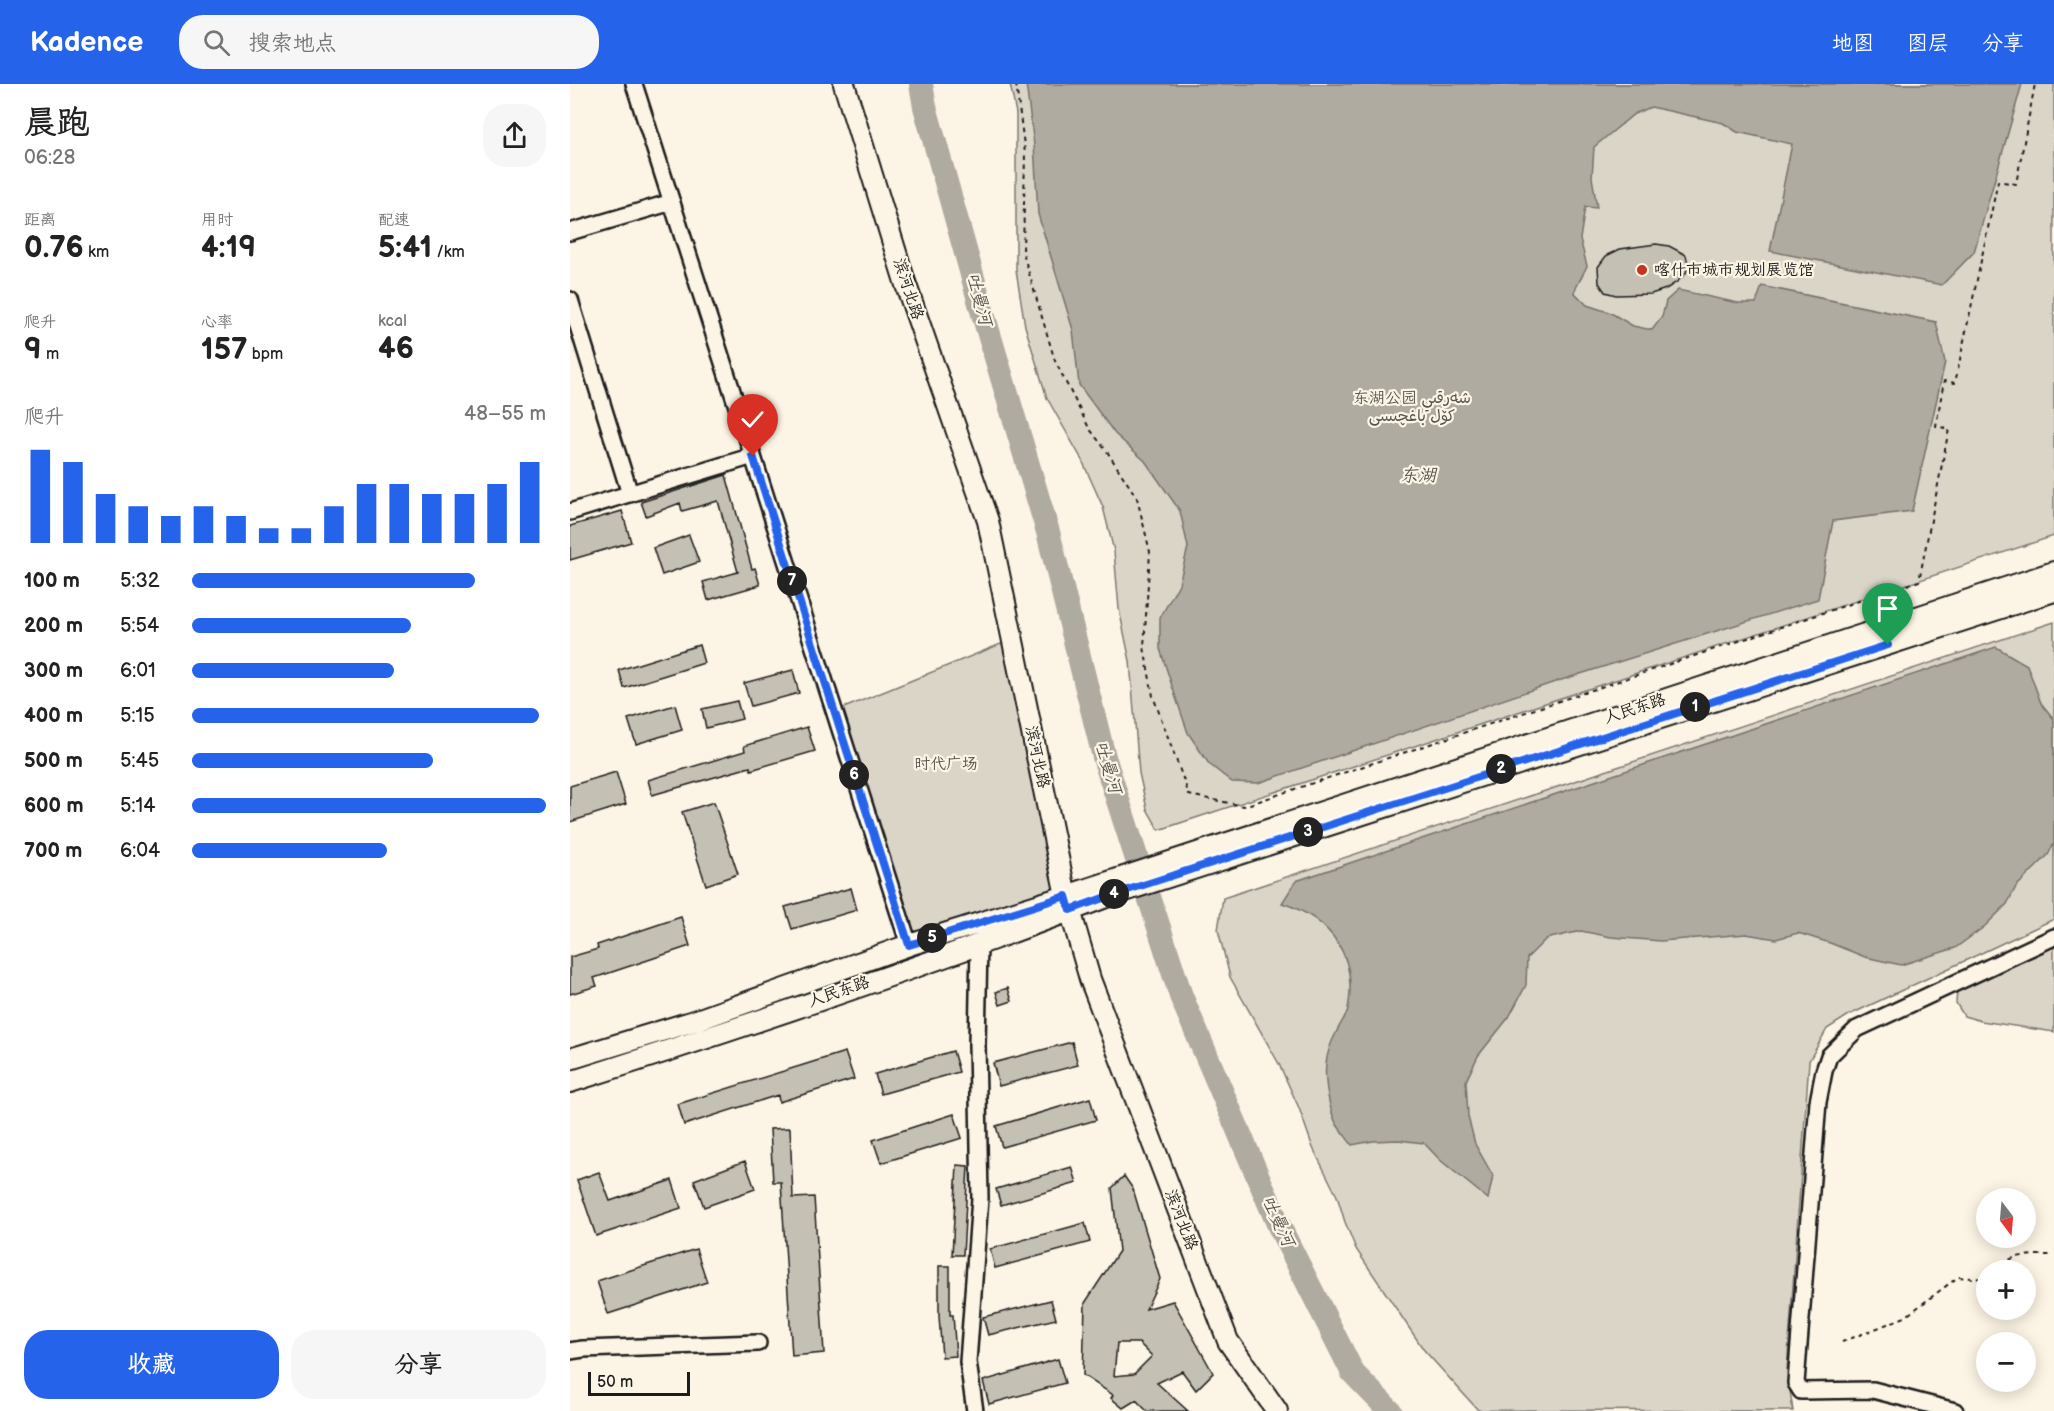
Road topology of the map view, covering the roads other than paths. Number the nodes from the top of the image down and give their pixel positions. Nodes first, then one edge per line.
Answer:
1 (634, 84) edge
2 (844, 84) edge
3 (672, 202) junction
4 (570, 232) edge
5 (570, 300) edge
6 (753, 456) junction
7 (630, 494) junction
8 (570, 512) edge
9 (2054, 572) edge
10 (2054, 591) edge
11 (1220, 852) junction
12 (1068, 903) junction
13 (2054, 937) edge
14 (979, 944) junction
15 (909, 945) junction
16 (570, 1059) edge
17 (570, 1082) edge
18 (758, 1343) dead end
19 (570, 1352) edge
20 (975, 1411) edge
21 (1277, 1411) edge
22 (1955, 1411) edge

1 - 3 street
2 - 12 main road, 滨河北路
3 - 4 street
3 - 6 street
5 - 7 street
6 - 7 street
6 - 15 street
7 - 8 street
9 - 11 main road, 人民东路
10 - 11 main road, 人民东路
11 - 12 main road, 人民东路
12 - 14 main road, 人民东路
12 - 15 main road, 人民东路
12 - 21 main road, 滨河北路
13 - 22 street
14 - 17 main road, 人民东路
14 - 20 street
15 - 16 main road, 人民东路
18 - 19 street

